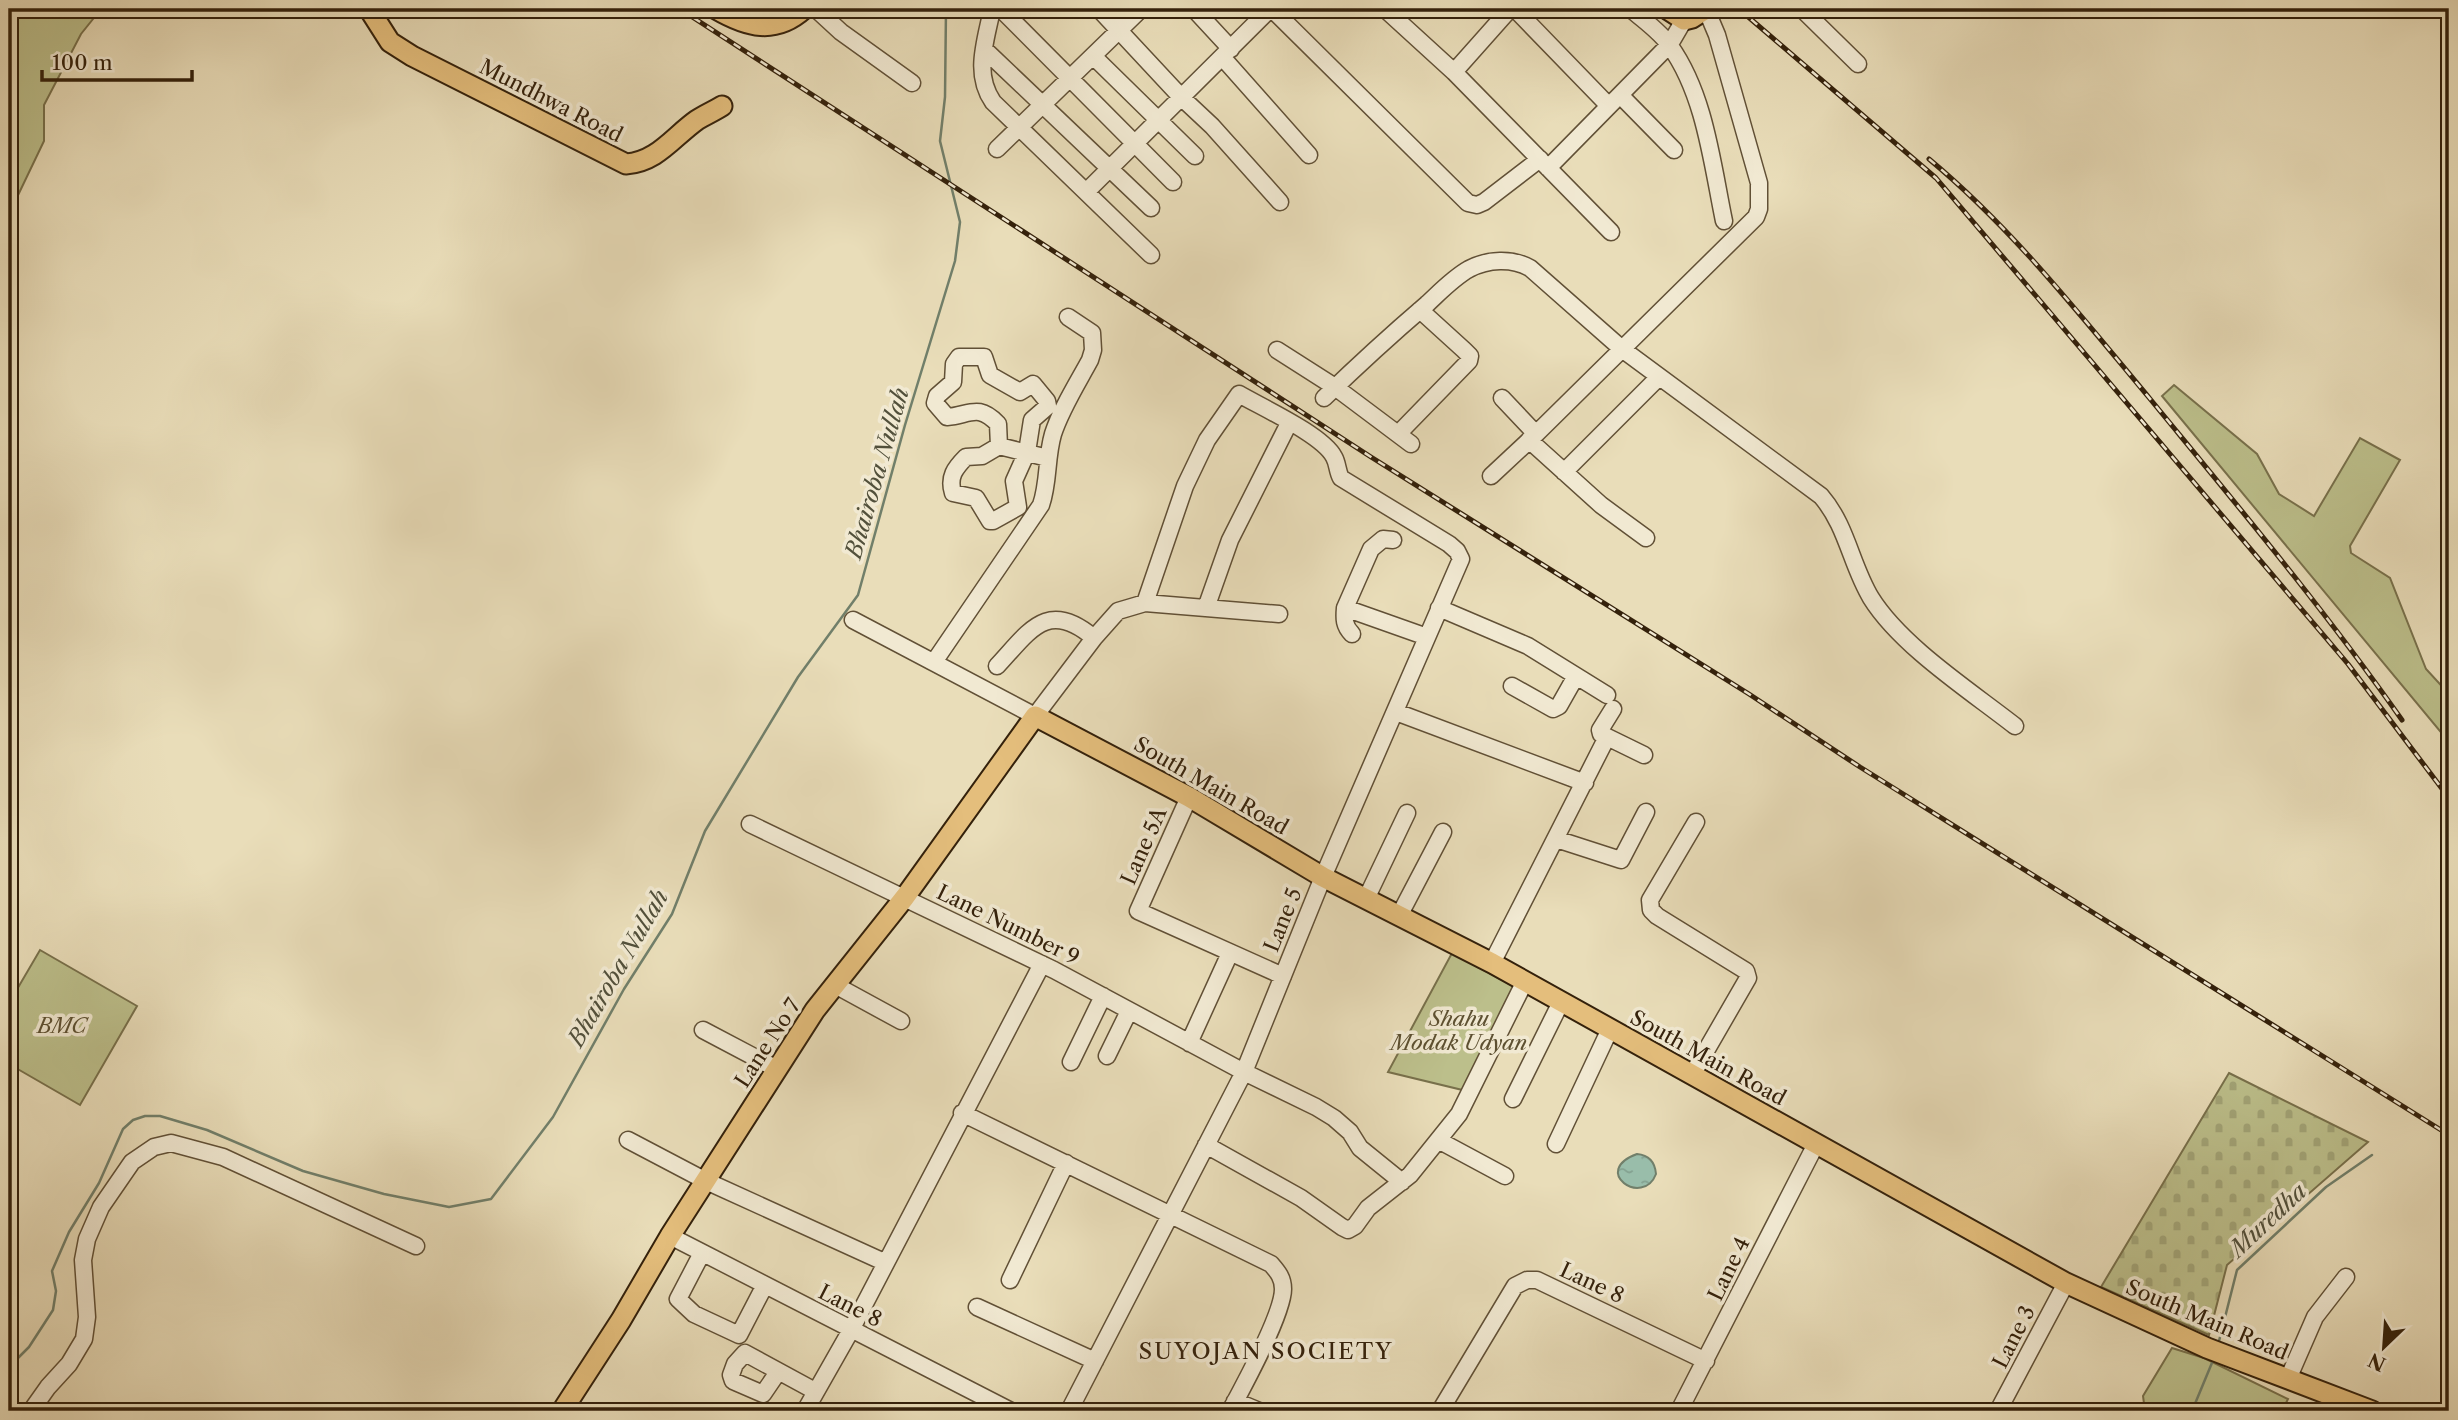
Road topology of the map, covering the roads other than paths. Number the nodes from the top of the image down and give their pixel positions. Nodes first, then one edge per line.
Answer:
1 (369, 9) edge
2 (716, 9) edge
3 (746, 9) edge
4 (804, 9) edge
5 (816, 9) edge
6 (992, 9) edge
7 (1001, 9) edge
8 (1099, 9) edge
9 (1141, 9) edge
10 (1194, 9) edge
11 (1271, 9) edge
12 (1385, 9) edge
13 (1631, 9) edge
14 (1667, 9) edge
15 (1706, 9) edge
16 (1802, 9) edge
17 (1522, 12) edge
18 (772, 16) edge
19 (1684, 20) junction
20 (1120, 29) junction
21 (1670, 44) junction
22 (985, 49) junction
23 (1227, 54) junction
24 (1093, 55) junction
25 (1858, 64) dead end
26 (1454, 72) junction
27 (1070, 78) junction
28 (912, 83) dead end
29 (1181, 97) junction
30 (1614, 100) junction
31 (1042, 105) junction
32 (722, 106) dead end
33 (1158, 120) junction
34 (1019, 127) junction
35 (1135, 144) junction
36 (997, 149) dead end
37 (1674, 149) dead end
38 (1309, 155) dead end
39 (1195, 156) dead end
40 (1544, 163) junction
41 (1110, 169) junction
42 (1173, 182) dead end
43 (1086, 192) junction
44 (1280, 202) dead end
45 (1151, 208) dead end
46 (1724, 221) dead end
47 (1611, 232) dead end
48 (1151, 255) dead end
49 (1420, 310) junction
50 (1068, 317) dead end
51 (1622, 349) junction
52 (1278, 350) dead end
53 (1659, 377) junction
54 (1329, 393) junction
55 (1502, 398) dead end
56 (1289, 423) junction
57 (1533, 437) junction
58 (999, 446) junction
59 (1027, 452) junction
60 (1048, 458) junction
61 (1564, 472) junction
62 (1490, 475) dead end
63 (1646, 538) dead end
64 (1393, 540) dead end
65 (1145, 603) junction
66 (1206, 608) junction
67 (1345, 608) junction
68 (1440, 608) junction
69 (1279, 614) dead end
70 (853, 620) dead end
71 (1352, 634) dead end
72 (1427, 637) junction
73 (1094, 638) junction
74 (934, 662) junction
75 (997, 666) dead end
76 (1576, 676) junction
77 (1512, 686) dead end
78 (1396, 712) junction
79 (1035, 716) junction
80 (2015, 726) dead end
81 (1607, 737) junction
82 (1644, 755) dead end
83 (1585, 783) junction
84 (1188, 797) junction
85 (1646, 812) dead end
86 (1407, 813) dead end
87 (1696, 822) dead end
88 (750, 824) dead end
89 (1443, 832) dead end
90 (1556, 839) junction
91 (1323, 877) junction
92 (905, 897) junction
93 (1366, 899) junction
94 (1399, 916) junction
95 (1230, 953) junction
96 (1492, 963) junction
97 (1042, 964) junction
98 (1283, 976) junction
99 (1525, 981) junction
100 (835, 985) junction
101 (1102, 996) junction
102 (1561, 1002) junction
103 (1129, 1010) junction
104 (901, 1021) dead end
105 (1610, 1029) junction
106 (703, 1030) dead end
107 (1189, 1043) junction
108 (1107, 1056) dead end
109 (1071, 1062) dead end
110 (777, 1069) junction
111 (1244, 1072) junction
112 (1692, 1075) junction
113 (1513, 1098) dead end
114 (962, 1113) junction
115 (628, 1140) dead end
116 (1438, 1140) junction
117 (1556, 1144) dead end
118 (1816, 1144) junction
119 (1206, 1145) junction
120 (1066, 1163) junction
121 (1505, 1176) dead end
122 (706, 1181) junction
123 (1402, 1182) junction
124 (1170, 1213) junction
125 (670, 1236) junction
126 (416, 1245) dead end
127 (702, 1253) junction
128 (884, 1262) junction
129 (2346, 1278) dead end
130 (1010, 1280) dead end
131 (2066, 1283) junction
132 (765, 1285) junction
133 (977, 1307) dead end
134 (850, 1330) junction
135 (1706, 1360) junction
136 (1095, 1361) junction
137 (778, 1372) dead end
138 (2288, 1380) junction
139 (815, 1391) junction
140 (1232, 1406) edge
141 (32, 1411) edge
142 (562, 1411) edge
143 (805, 1411) edge
144 (1011, 1411) edge
145 (1069, 1411) edge
146 (1259, 1411) edge
147 (1440, 1411) edge
148 (1679, 1411) edge
149 (1998, 1411) edge
150 (2372, 1411) edge

1 - 32 main road, Mundhwa Road
2 - 18 main road
3 - 18 main road
4 - 18 main road
5 - 28 street
6 - 22 street
7 - 27 street
8 - 20 street
9 - 20 street
10 - 23 street
11 - 23 street
11 - 40 street
12 - 26 street
13 - 21 street
14 - 19 main road
15 - 19 main road
15 - 51 street
16 - 25 street
17 - 26 street
17 - 30 street
19 - 21 street
20 - 24 street
20 - 29 street
21 - 30 street
21 - 46 street
22 - 31 street
22 - 34 street
23 - 29 street
23 - 38 street
24 - 27 street
24 - 33 street
26 - 40 street
27 - 31 street
27 - 35 street
29 - 33 street
29 - 44 street
30 - 37 street
30 - 40 street
31 - 34 street
31 - 41 street
33 - 35 street
33 - 39 street
34 - 36 street
34 - 43 street
35 - 41 street
35 - 42 street
40 - 47 street
41 - 43 street
41 - 45 street
43 - 48 street
49 - 51 street
49 - 54 street
49 - 54 street
50 - 60 street
51 - 53 street
51 - 57 street
52 - 54 street
53 - 61 street
53 - 80 street
55 - 57 street
56 - 65 street
56 - 66 street
56 - 68 street, Lane 5
57 - 61 street
57 - 62 street
58 - 59 street
58 - 59 street
58 - 59 street
59 - 60 street
60 - 74 street
61 - 63 street
64 - 67 street
65 - 66 street
65 - 73 street
66 - 69 street
67 - 71 street
67 - 72 street
68 - 72 street, Lane 5
68 - 76 street
70 - 74 street
72 - 78 street, Lane 5
73 - 75 street
73 - 79 street
74 - 79 street
76 - 77 street
76 - 81 street
78 - 83 street
78 - 91 street, Lane 5
79 - 84 main road, South Main Road
79 - 92 main road, Lane No 7
81 - 82 street
81 - 83 street
83 - 90 street
84 - 91 main road, South Main Road
84 - 95 street, Lane 5A
85 - 90 street
86 - 93 street
87 - 112 street
88 - 92 street, Lane Number 9
89 - 94 street
90 - 96 street
91 - 93 main road, South Main Road
91 - 98 street, Lane 5
92 - 97 street, Lane Number 9
92 - 100 main road, Lane No 7
93 - 94 main road, South Main Road
94 - 96 main road, South Main Road
95 - 98 street
95 - 107 street
96 - 99 main road, South Main Road
97 - 101 street, Lane Number 9
97 - 114 street
98 - 111 street, Lane 5
99 - 102 main road, South Main Road
99 - 116 street
100 - 104 street
100 - 110 main road, Lane No 7
101 - 103 street, Lane Number 9
101 - 109 street
102 - 105 main road, South Main Road
102 - 113 street
103 - 107 street, Lane Number 9
103 - 108 street
105 - 112 main road, South Main Road
105 - 117 street
106 - 110 street
107 - 111 street, Lane Number 9
110 - 122 main road, Lane No 7
111 - 119 street, Lane 5
111 - 123 street, Lane Number 9
112 - 118 main road, South Main Road
114 - 120 street
114 - 128 street
115 - 122 street
116 - 121 street
116 - 123 street
118 - 131 main road, South Main Road
118 - 135 street, Lane 4
119 - 123 street
119 - 124 street, Lane 5
120 - 124 street
120 - 130 street
122 - 125 main road, Lane No 7
122 - 128 street
124 - 136 street, Lane 5
124 - 140 street
125 - 127 street, Lane 8
125 - 142 main road, Lane No 7
126 - 141 street
127 - 132 street, Lane 8
127 - 132 street
128 - 134 street
129 - 138 street
131 - 138 main road, South Main Road
131 - 149 street, Lane 3
132 - 134 street, Lane 8
133 - 136 street
134 - 139 street
134 - 144 street, Lane 8
135 - 147 street, Lane 8
135 - 148 street, Lane 4
136 - 145 street, Lane 5
137 - 139 street
138 - 150 main road, South Main Road
139 - 143 street
140 - 146 street

